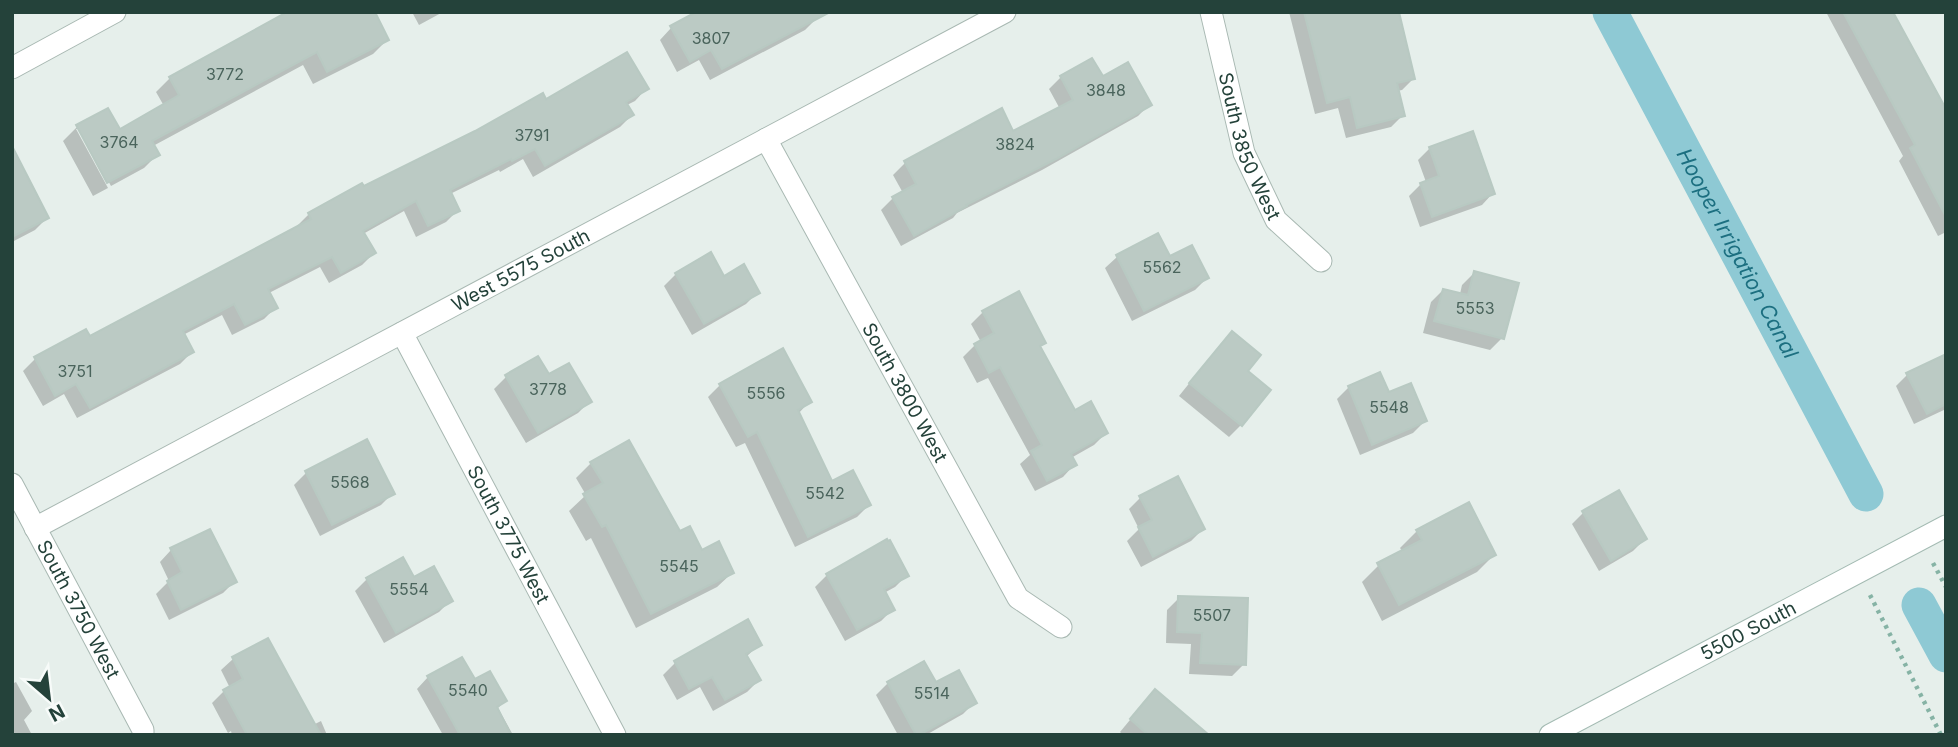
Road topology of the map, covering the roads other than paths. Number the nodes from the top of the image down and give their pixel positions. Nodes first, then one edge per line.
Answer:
1 (115, 12) edge
2 (1005, 12) edge
3 (1212, 12) edge
4 (12, 68) edge
5 (766, 139) junction
6 (1321, 261) dead end
7 (402, 332) junction
8 (12, 484) edge
9 (1946, 526) edge
10 (35, 528) junction
11 (1061, 627) dead end
12 (143, 735) edge
13 (615, 735) edge
14 (1550, 735) edge

1 - 4 street
2 - 5 street, West 5575 South
3 - 6 street, South 3850 West
5 - 7 street, West 5575 South
5 - 11 street, South 3800 West
7 - 10 street, West 5575 South
7 - 13 street, South 3775 West
8 - 10 street, South 3750 West
9 - 14 street, 5500 South
10 - 12 street, South 3750 West

